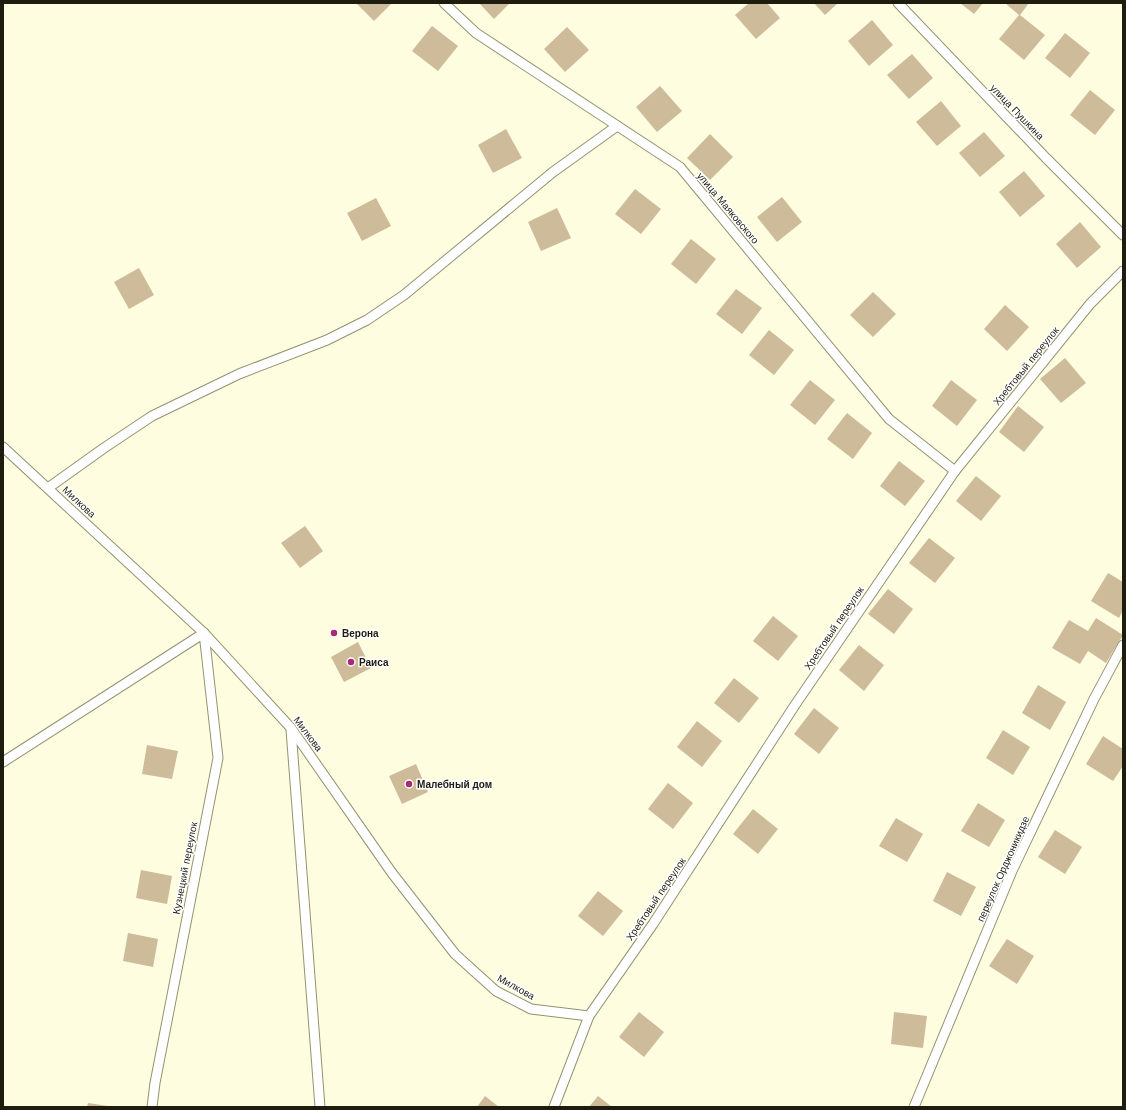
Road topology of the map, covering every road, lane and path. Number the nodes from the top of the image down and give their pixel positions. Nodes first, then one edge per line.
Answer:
1 (444, 3) edge
2 (898, 3) edge
3 (617, 126) junction
4 (1123, 235) edge
5 (1123, 271) edge
6 (3, 447) edge
7 (955, 471) junction
8 (48, 488) junction
9 (204, 633) junction
10 (1123, 645) edge
11 (291, 728) junction
12 (3, 762) edge
13 (588, 1016) junction
14 (152, 1107) edge
15 (320, 1107) edge
16 (554, 1107) edge
17 (914, 1107) edge

1 - 3 lane, улица Маяковского
2 - 4 lane, улица Пушкина
3 - 7 lane, улица Маяковского
3 - 8 lane
5 - 7 lane, Хребтовый переулок
6 - 8 lane, Милкова
7 - 13 lane, Хребтовый переулок
8 - 9 lane, Милкова
9 - 11 lane, Милкова
9 - 12 lane
9 - 14 lane, Кузнецкий переулок
10 - 17 lane, переулок Орджоникидзе
11 - 13 lane, Милкова
11 - 15 lane
13 - 16 lane, Хребтовый переулок

